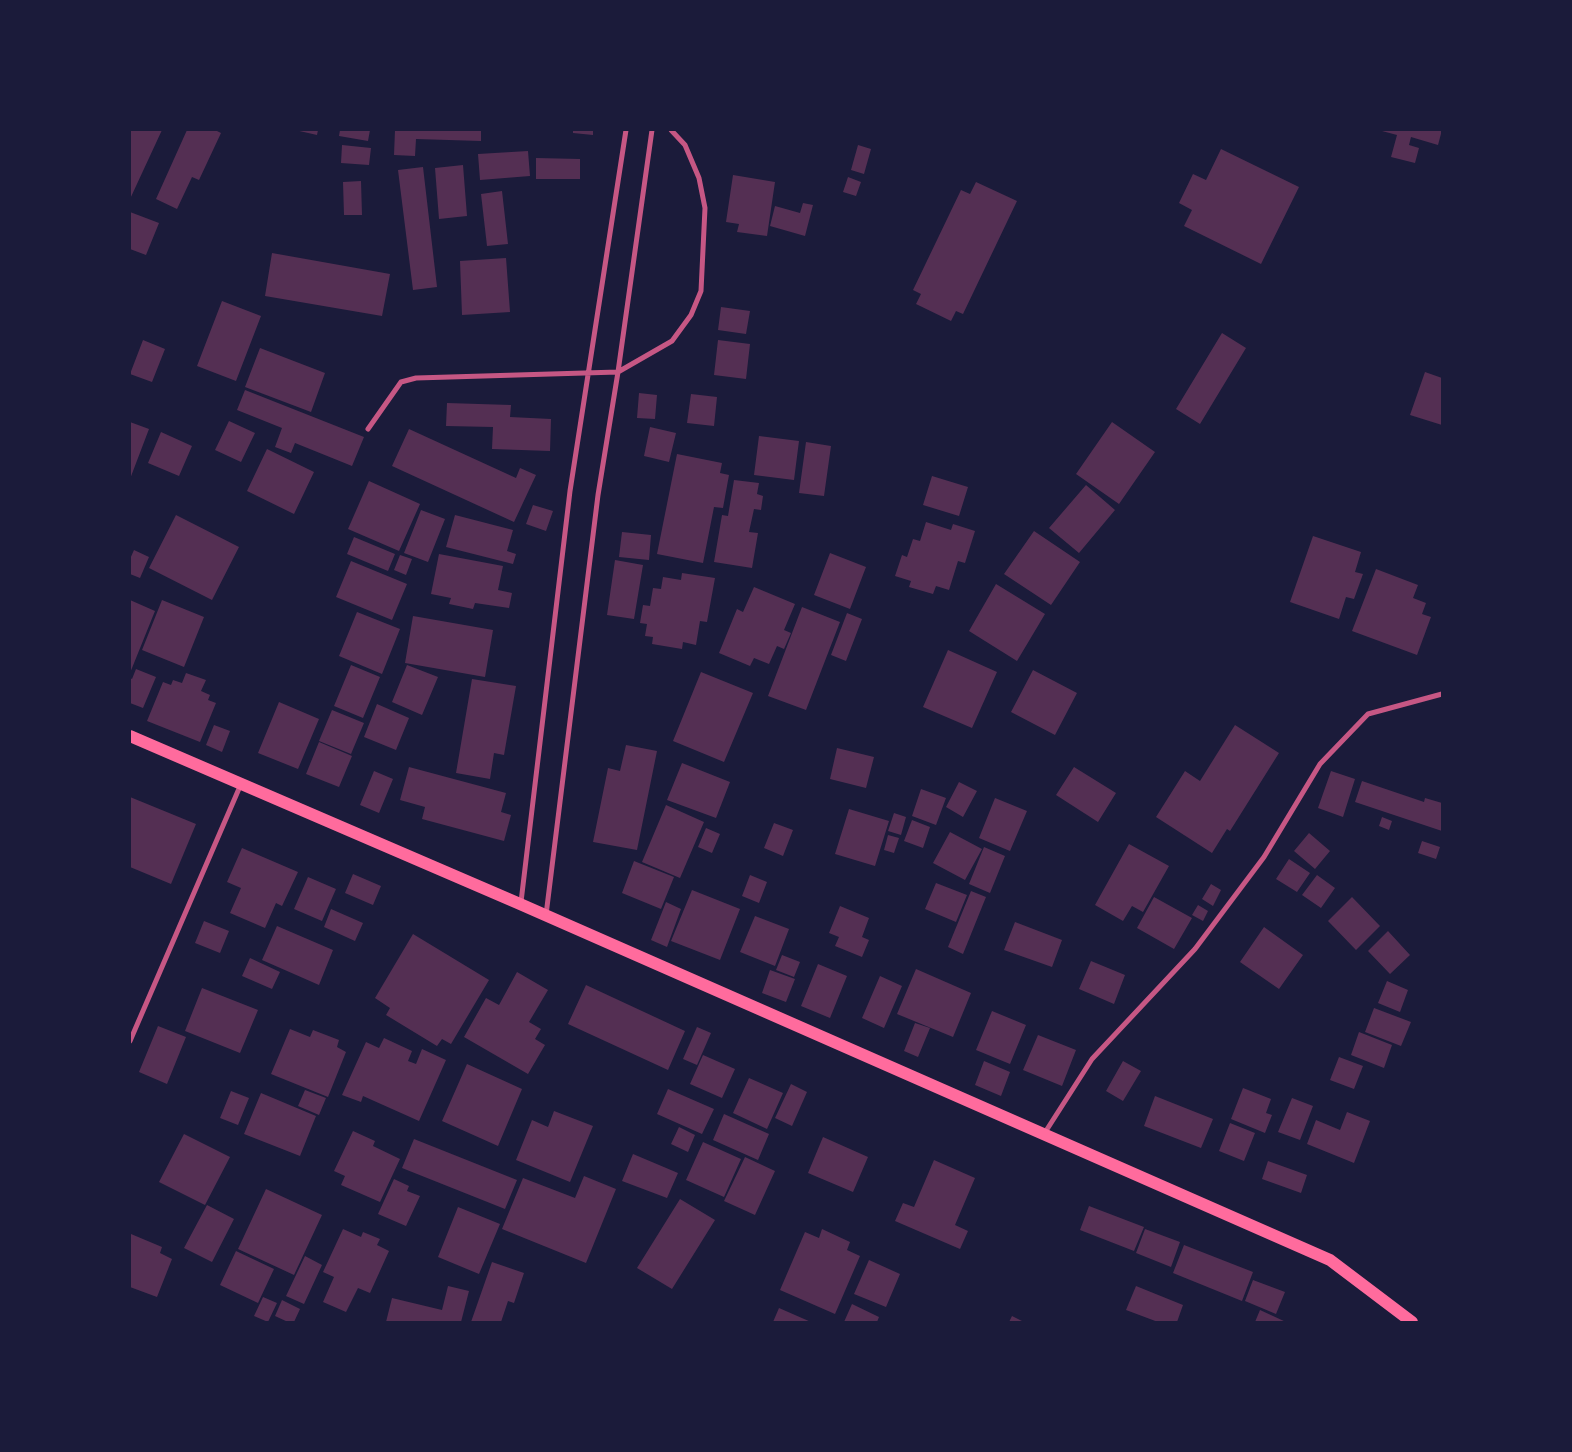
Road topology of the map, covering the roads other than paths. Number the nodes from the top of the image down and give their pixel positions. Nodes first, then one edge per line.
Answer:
1 (626, 130) edge
2 (652, 130) edge
3 (671, 130) edge
4 (618, 372) junction
5 (589, 374) junction
6 (368, 429) dead end
7 (1442, 694) edge
8 (130, 736) edge
9 (241, 784) junction
10 (520, 904) junction
11 (546, 915) junction
12 (130, 1041) edge
13 (1044, 1134) junction
14 (1412, 1322) edge

1 - 5 street
2 - 4 street
3 - 4 street
4 - 5 street
4 - 11 street
5 - 6 street
5 - 10 street
7 - 13 street
8 - 9 main road
9 - 10 main road
9 - 12 street
10 - 11 main road
11 - 13 main road
13 - 14 main road

